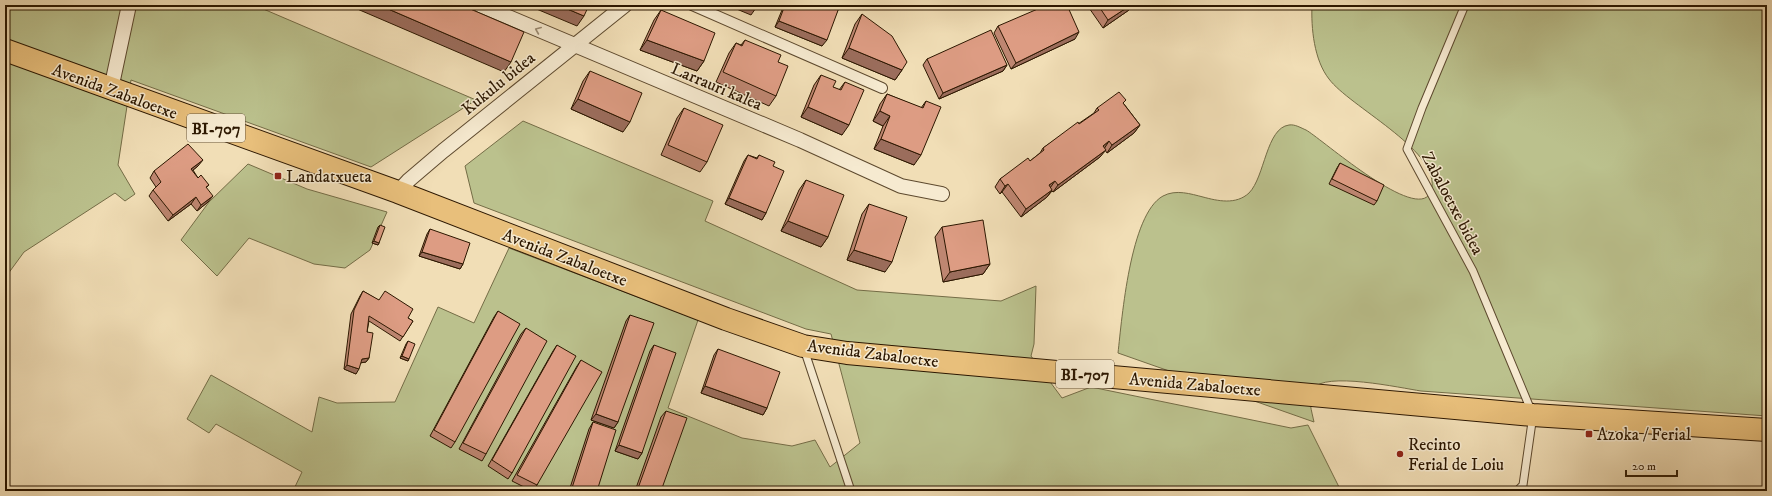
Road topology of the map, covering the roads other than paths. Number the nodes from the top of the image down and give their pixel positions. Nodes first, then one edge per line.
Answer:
1 (129, 5) edge
2 (480, 5) edge
3 (625, 5) edge
4 (692, 5) edge
5 (1465, 5) edge
6 (574, 45) junction
7 (5, 50) edge
8 (882, 88) dead end
9 (111, 90) junction
10 (398, 192) junction
11 (942, 194) dead end
12 (803, 346) junction
13 (1533, 415) junction
14 (1767, 430) edge
15 (851, 491) edge
16 (1517, 491) edge

1 - 9 street
6 -> 2 street, Larrauri kalea
3 - 6 street, Kukulu bidea
4 - 8 street
5 - 13 lane, Zabaloetxe bidea
6 - 10 street, Kukulu bidea
6 - 11 street, Larrauri kalea
7 - 9 main road, Avenida Zabaloetxe / BI-707
9 - 10 main road, Avenida Zabaloetxe / BI-707
10 - 12 main road, Avenida Zabaloetxe / BI-707
12 - 13 main road, Avenida Zabaloetxe / BI-707
12 - 15 lane
13 - 14 main road, Avenida Zabaloetxe / BI-707
13 - 16 lane

